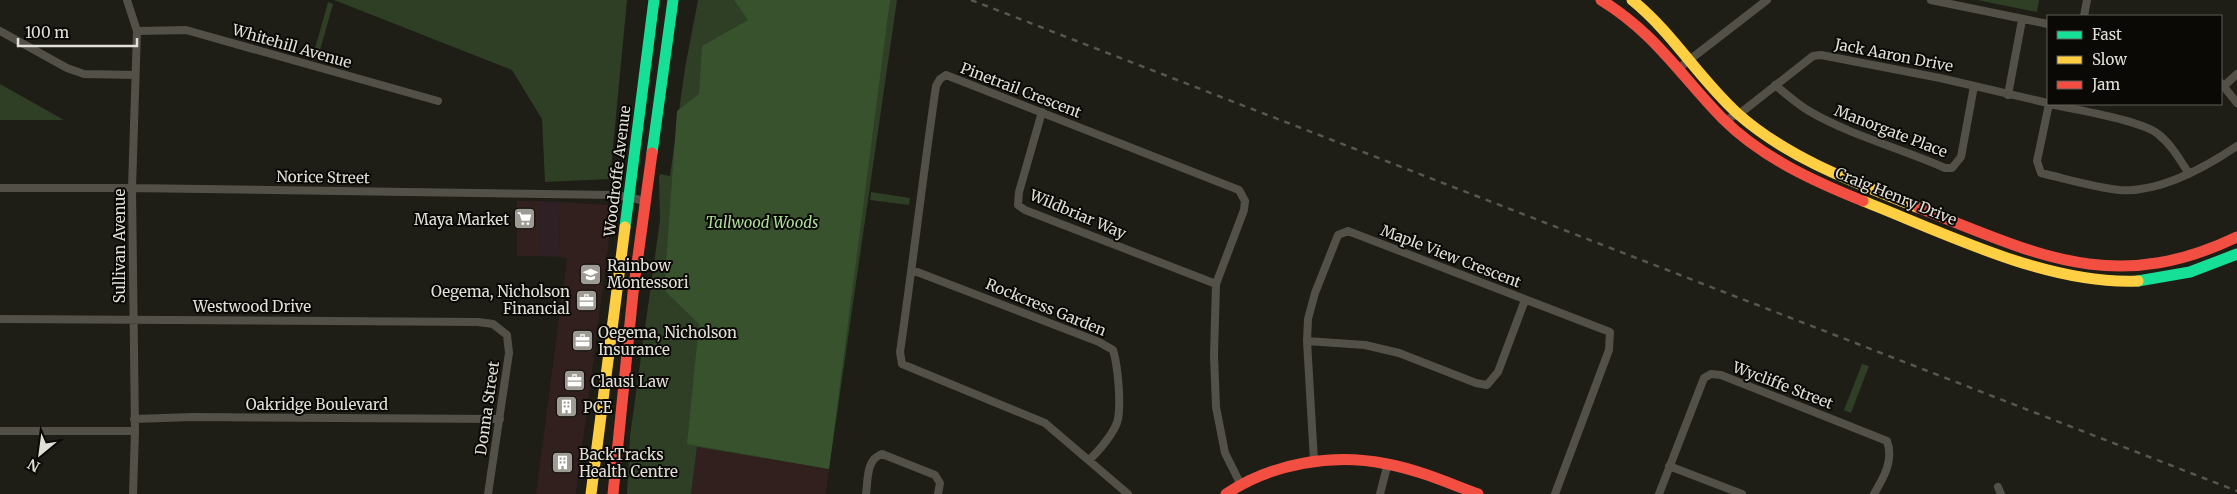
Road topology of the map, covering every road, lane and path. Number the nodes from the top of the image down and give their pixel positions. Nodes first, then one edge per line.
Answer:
1 (127, 0) edge
2 (654, 0) edge
3 (673, 0) edge
4 (1601, 0) edge
5 (1632, 0) edge
6 (1931, 0) edge
7 (2087, 0) edge
8 (1762, 1) edge
9 (2084, 15) edge
10 (2022, 20) junction
11 (2047, 24) edge
12 (0, 31) edge
13 (137, 31) junction
14 (1690, 60) junction
15 (1679, 68) junction
16 (2237, 74) edge
17 (135, 75) junction
18 (1775, 85) junction
19 (2222, 85) edge
20 (1974, 86) junction
21 (2008, 95) junction
22 (438, 100) dead end
23 (2237, 103) edge
24 (2047, 104) edge
25 (2049, 105) edge
26 (2054, 105) edge
27 (1042, 112) junction
28 (1738, 114) junction
29 (1724, 121) junction
30 (2237, 146) edge
31 (2189, 174) junction
32 (0, 188) edge
33 (132, 188) junction
34 (628, 197) junction
35 (646, 200) junction
36 (2237, 237) edge
37 (2237, 254) edge
38 (912, 270) junction
39 (1216, 284) junction
40 (1525, 300) junction
41 (132, 318) junction
42 (0, 319) edge
43 (501, 329) joint
44 (1307, 341) junction
45 (134, 418) junction
46 (500, 419) junction
47 (0, 431) edge
48 (135, 431) junction
49 (1089, 460) junction
50 (1314, 460) junction
51 (1388, 463) junction
52 (1669, 466) junction
53 (1240, 483) junction
54 (133, 494) edge
55 (488, 494) edge
56 (591, 494) edge
57 (613, 494) edge
58 (866, 494) edge
59 (938, 494) edge
60 (1128, 494) edge
61 (1226, 494) edge
62 (1380, 494) edge
63 (1478, 494) edge
64 (1555, 494) edge
65 (1659, 494) edge
66 (1742, 494) edge
67 (1874, 494) edge

1 - 13 street, Sullivan Avenue
2 - 34 street, Woodroffe Avenue
3 - 35 street, Woodroffe Avenue
4 - 15 street, Craig Henry Drive
5 - 14 street, Craig Henry Drive
6 - 10 street
7 - 9 street
8 - 14 street
10 - 11 street
10 - 21 street
12 - 17 street
13 - 17 street, Sullivan Avenue
13 - 22 street, Whitehill Avenue
14 - 15 street
14 - 28 street, Craig Henry Drive
15 - 29 street, Craig Henry Drive
16 - 19 street
17 - 33 street, Sullivan Avenue
18 - 20 street, Jack Aaron Drive
18 - 20 street, Manorgate Place
18 - 28 street, Jack Aaron Drive
19 - 23 street
20 - 21 street, Jack Aaron Drive
21 - 24 street, Jack Aaron Drive
25 - 31 street
26 - 31 street, Jack Aaron Drive
27 - 38 street, Pinetrail Crescent
27 - 39 street, Wildbriar Way
27 - 39 street, Pinetrail Crescent
28 - 29 street, Jack Aaron Drive
28 - 36 street, Craig Henry Drive
29 - 37 street, Craig Henry Drive
30 - 31 street
32 - 33 street, Norice Street
33 - 34 street, Norice Street
33 - 41 street, Sullivan Avenue
34 - 35 street, Norice Street
34 - 56 street, Woodroffe Avenue
35 - 57 street, Woodroffe Avenue
38 - 49 street, Pinetrail Crescent
38 - 49 street, Rockcress Garden
39 - 53 street, Pinetrail Crescent
40 - 44 street
40 - 44 street, Maple View Crescent
40 - 64 street, Maple View Crescent
41 - 42 street, Westwood Drive
41 - 43 street, Westwood Drive
41 - 45 street, Sullivan Avenue
43 - 46 street, Donna Street
44 - 50 street, Maple View Crescent
45 - 46 street, Oakridge Boulevard
45 - 48 street, Sullivan Avenue
46 - 55 street, Donna Street
47 - 48 street
48 - 54 street, Sullivan Avenue
49 - 60 street, Pinetrail Crescent
50 - 51 street
50 - 53 street
51 - 62 street
51 - 63 street
52 - 65 street, Wycliffe Street
52 - 66 street
52 - 67 street, Wycliffe Street
53 - 61 street
58 - 59 street

